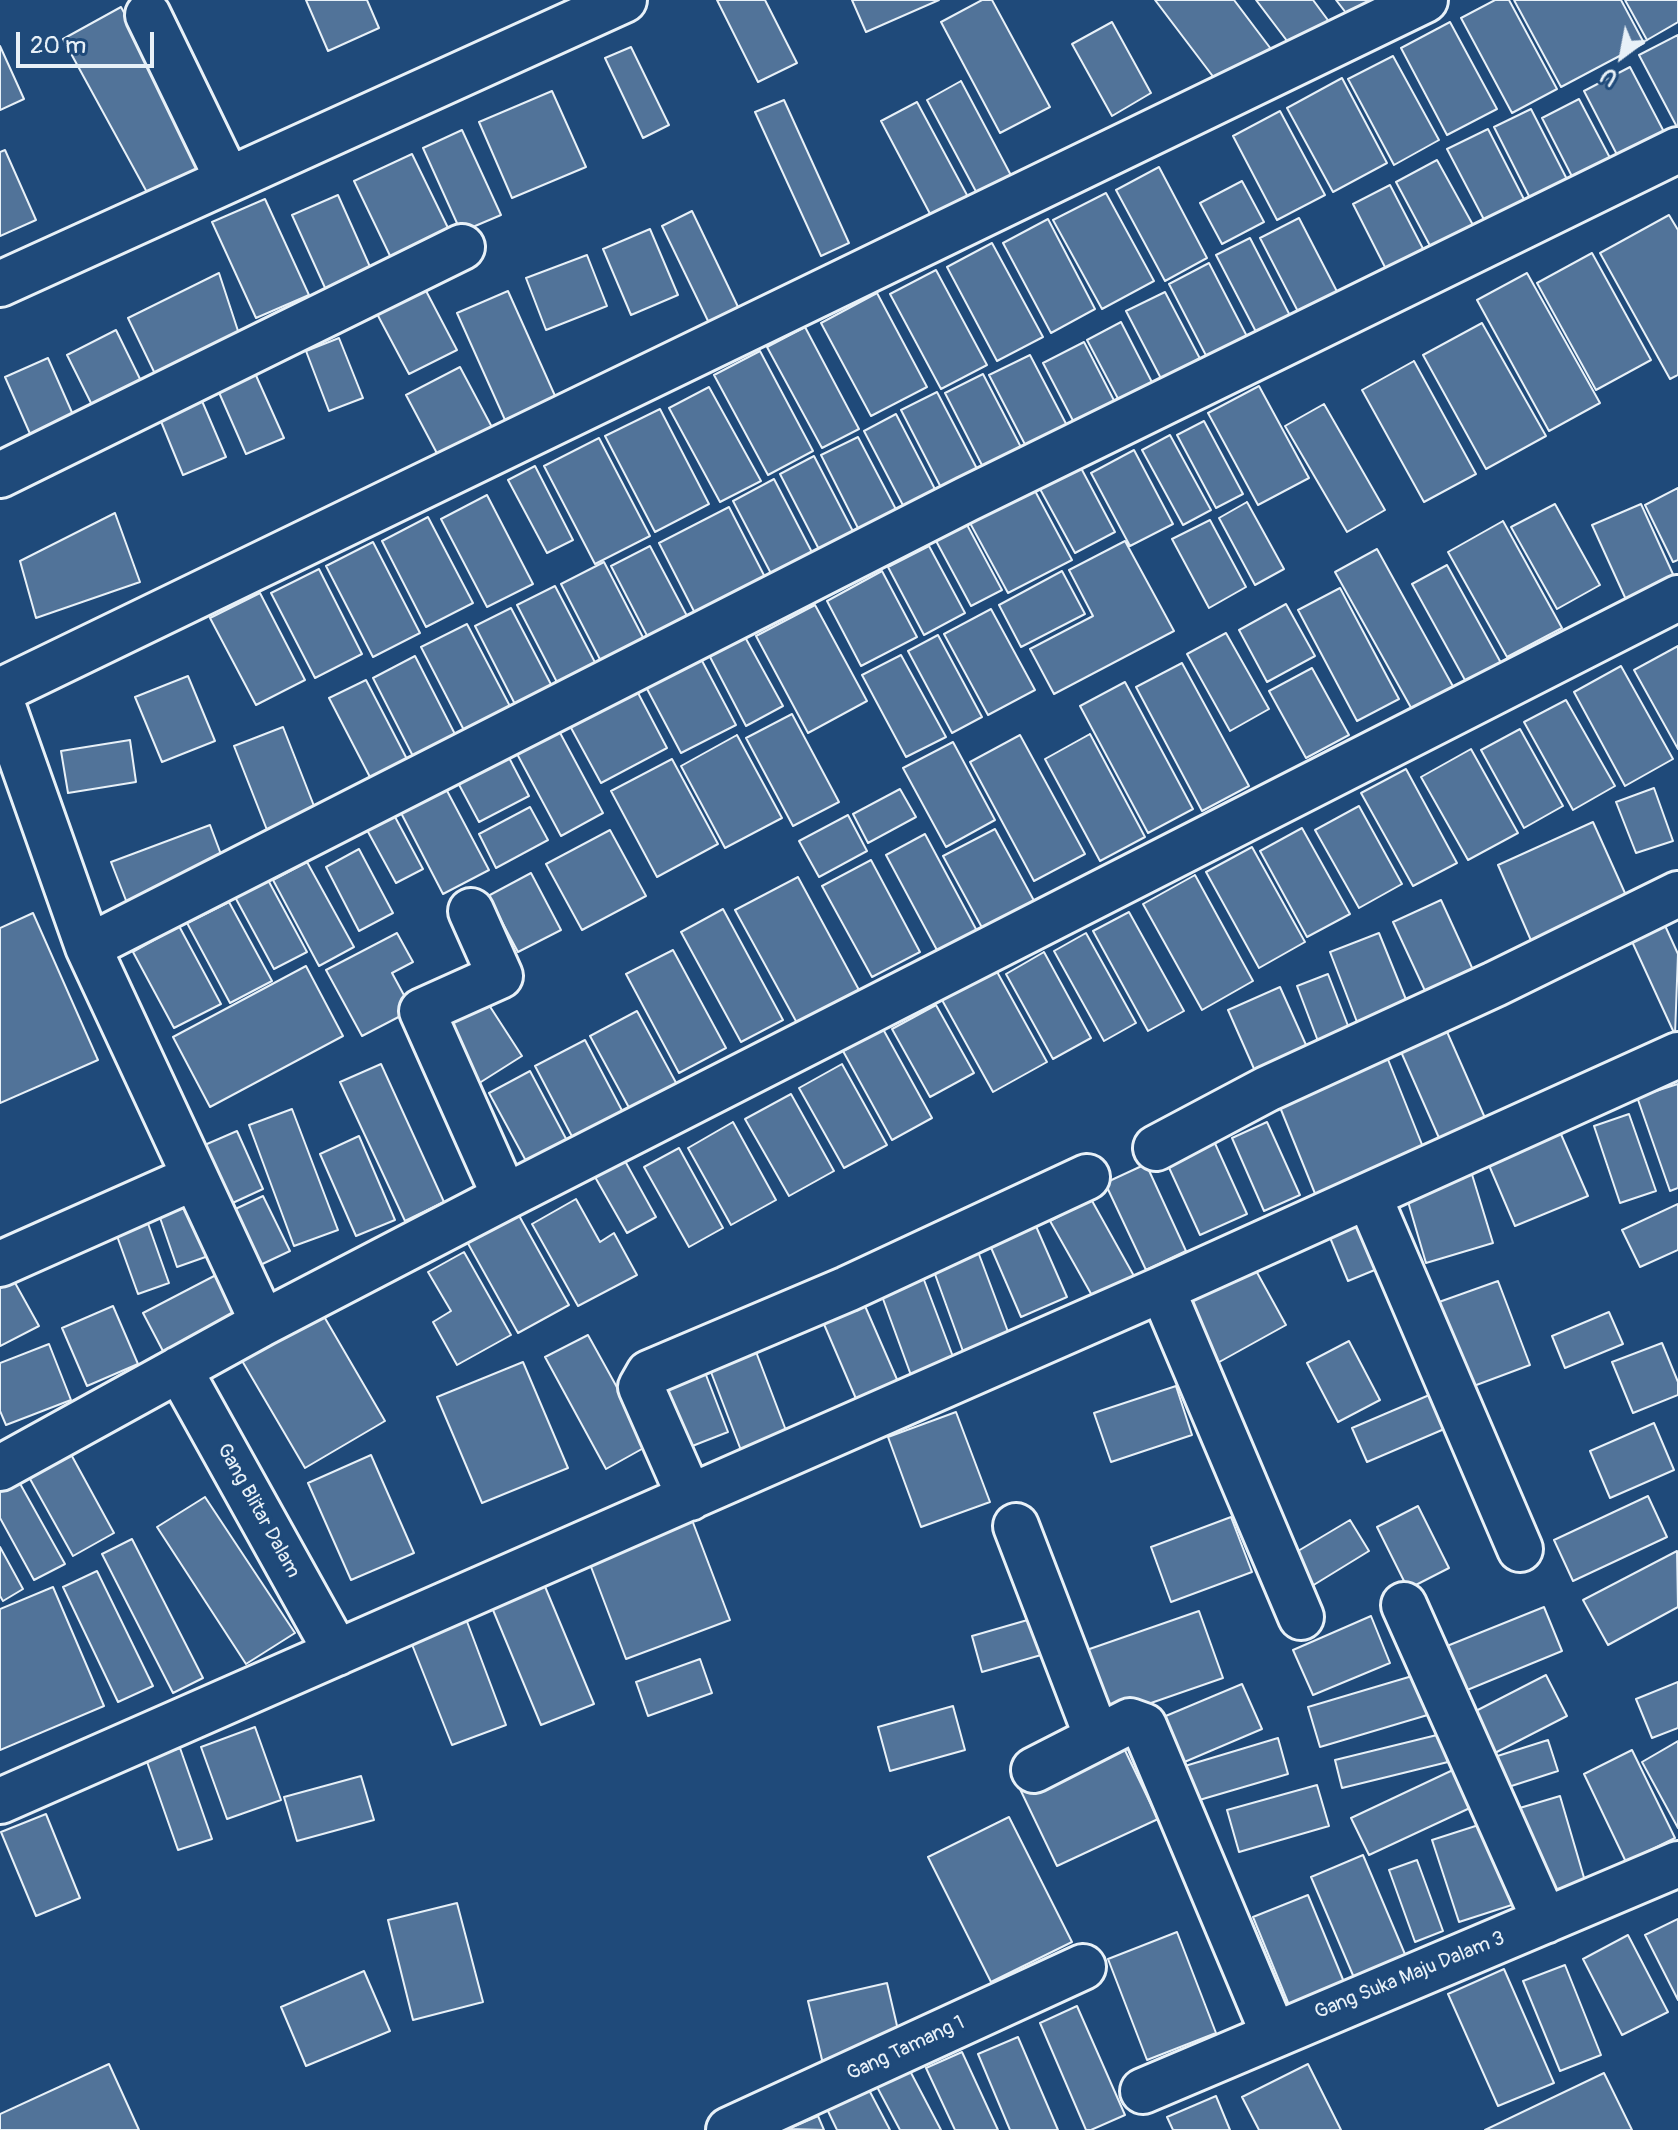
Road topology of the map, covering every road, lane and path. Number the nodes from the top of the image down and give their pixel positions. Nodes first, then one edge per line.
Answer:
1 (624, 0) edge
2 (1425, 0) edge
3 (148, 15) dead end
4 (1678, 150) edge
5 (225, 174) junction
6 (462, 247) dead end
7 (0, 284) edge
8 (0, 475) edge
9 (1678, 598) edge
10 (0, 691) edge
11 (0, 698) edge
12 (1678, 894) edge
13 (471, 911) dead end
14 (88, 947) junction
15 (1678, 1055) edge
16 (1156, 1148) dead end
17 (195, 1177) junction
18 (1087, 1177) dead end
19 (505, 1197) junction
20 (1369, 1197) junction
21 (0, 1264) edge
22 (1162, 1289) junction
23 (263, 1323) junction
24 (179, 1369) junction
25 (0, 1468) edge
26 (690, 1498) junction
27 (1016, 1526) dead end
28 (1520, 1549) dead end
29 (1404, 1605) dead end
30 (1301, 1617) dead end
31 (337, 1653) junction
32 (1097, 1737) junction
33 (1034, 1770) dead end
34 (0, 1801) edge
35 (1678, 1864) edge
36 (1545, 1921) junction
37 (1083, 1967) dead end
38 (1273, 2033) junction
39 (1143, 2091) dead end
40 (729, 2130) edge

1 - 5 street
2 - 10 street
3 - 5 street
4 - 14 street
5 - 7 street
6 - 8 street
9 - 19 street
11 - 14 street
12 - 16 street
13 - 19 street
14 - 17 street
15 - 20 street
17 - 21 street
17 - 23 street
18 - 26 street
19 - 23 street
20 - 22 street
20 - 28 street
22 - 26 street
22 - 30 street
23 - 24 street
24 - 25 street
24 - 31 street, Gang Blitar Dalam
26 - 31 street
27 - 32 street
29 - 36 street
31 - 34 street
32 - 33 street
32 - 38 street
35 - 36 street, Gang Suka Maju Dalam 3
36 - 38 street, Gang Suka Maju Dalam 3
37 - 40 street, Gang Tamang 1
38 - 39 street, Gang Suka Maju Dalam 3

